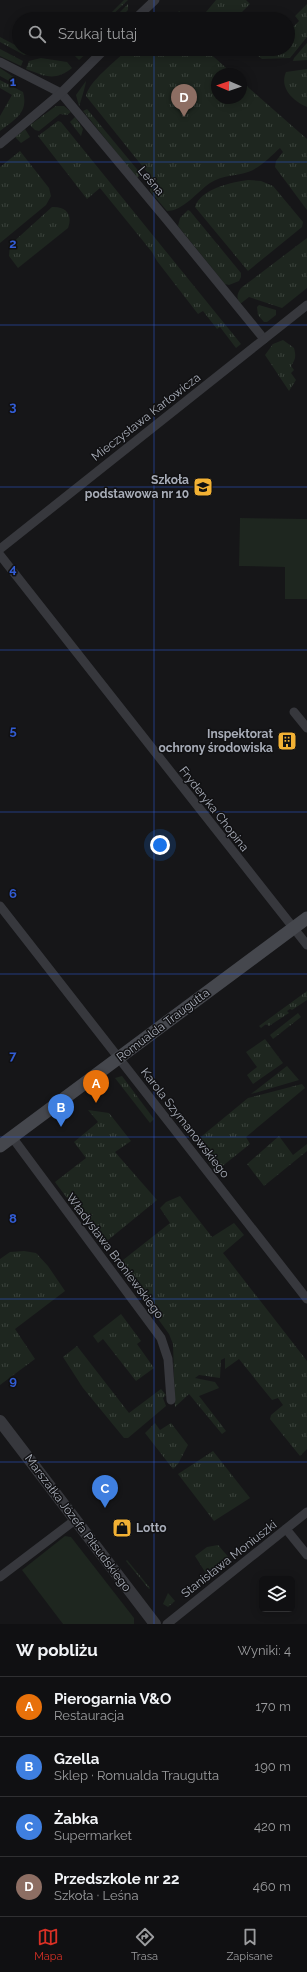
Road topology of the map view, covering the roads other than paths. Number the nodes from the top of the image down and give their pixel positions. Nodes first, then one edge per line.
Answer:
1 (155, 0) edge
2 (143, 12) edge
3 (98, 56) edge
4 (0, 62) edge
5 (60, 93) junction
6 (0, 144) edge
7 (307, 305) edge
8 (264, 339) junction
9 (0, 549) edge
10 (0, 555) edge
11 (294, 712) dead end
12 (307, 728) edge
13 (0, 906) edge
14 (307, 918) edge
15 (293, 928) junction
16 (307, 945) edge
17 (119, 1059) junction
18 (12, 1137) junction
19 (0, 1146) edge
20 (307, 1298) edge
21 (172, 1400) dead end
22 (0, 1421) edge
23 (307, 1512) edge
24 (75, 1520) junction
25 (286, 1529) junction
26 (307, 1554) edge
27 (0, 1577) edge
28 (155, 1624) edge
29 (167, 1624) edge

1 - 2 street
3 - 5 street
4 - 5 street, Leśna
5 - 6 street
5 - 8 street, Leśna
7 - 8 street, Mieczysława Karłowicza
8 - 9 street, Mieczysława Karłowicza
10 - 15 street, Fryderyka Chopina
11 - 12 street
13 - 17 street, Karola Szymanowskiego
14 - 15 main road, Romualda Traugutta
15 - 16 street, Fryderyka Chopina
15 - 17 main road, Romualda Traugutta
17 - 18 main road, Romualda Traugutta
17 - 20 street, Karola Szymanowskiego
18 - 19 main road, Romualda Traugutta
18 - 21 street, Władysława Broniewskiego
22 - 24 street, Marszałka Józefa Piłsudskiego
23 - 25 street, Stanisława Moniuszki
24 - 27 street
24 - 28 street, Marszałka Józefa Piłsudskiego
25 - 26 street
25 - 29 street, Stanisława Moniuszki

